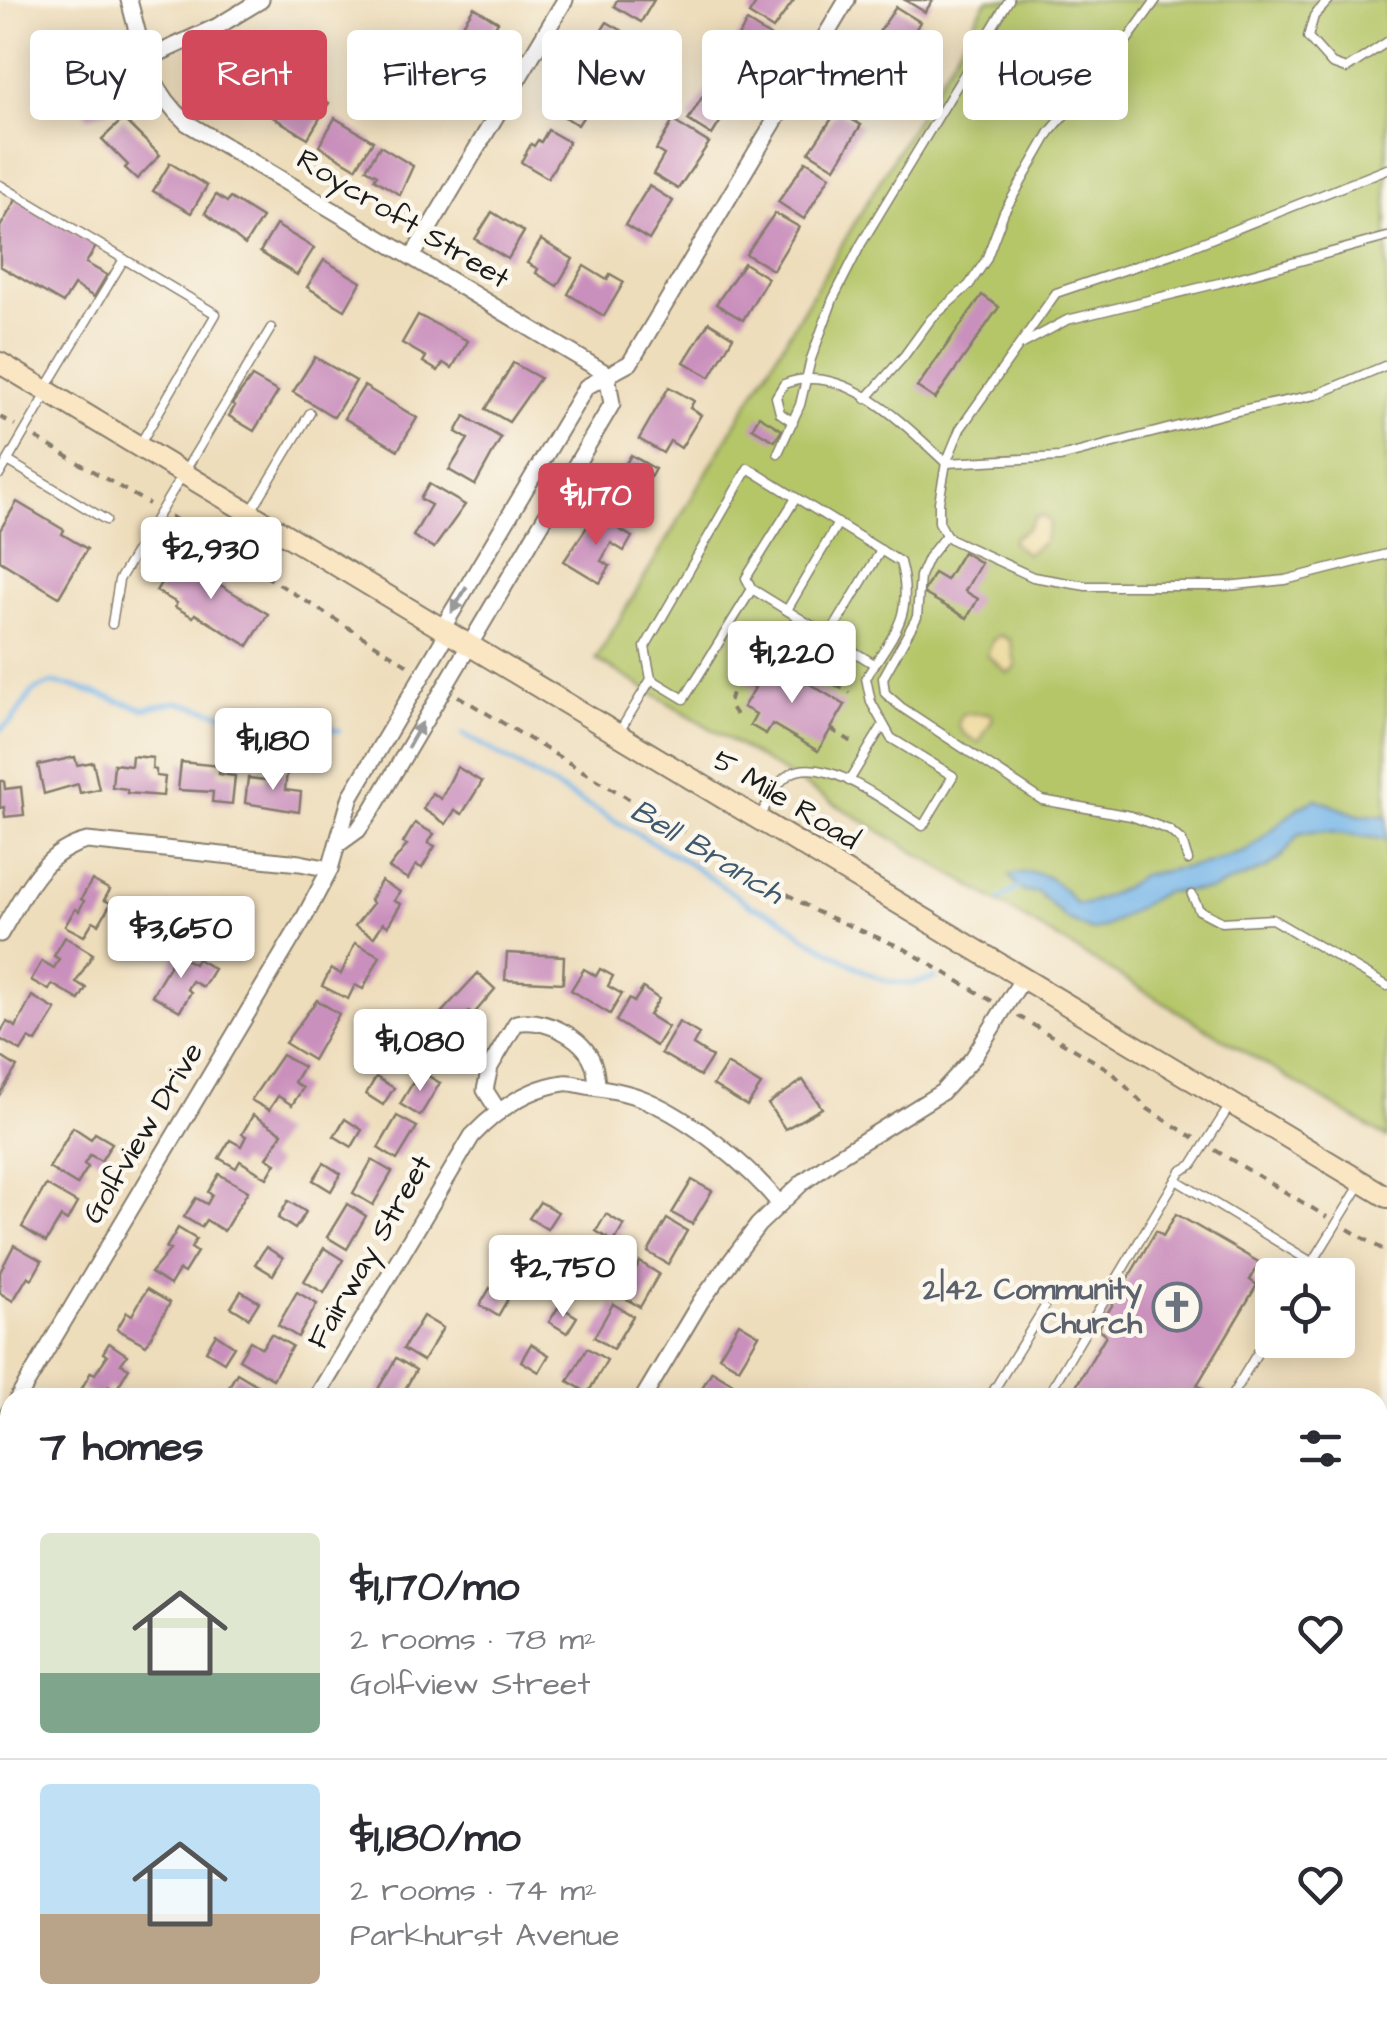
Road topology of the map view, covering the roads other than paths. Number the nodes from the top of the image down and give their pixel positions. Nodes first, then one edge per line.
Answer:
1 (129, 0) edge
2 (260, 0) edge
3 (565, 0) edge
4 (847, 0) edge
5 (1009, 0) edge
6 (1156, 0) edge
7 (1329, 0) edge
8 (136, 30) edge
9 (1387, 42) edge
10 (162, 52) edge
11 (162, 97) edge
12 (1387, 169) edge
13 (0, 184) edge
14 (1387, 237) edge
15 (412, 257) junction
16 (124, 258) junction
17 (272, 328) dead end
18 (1019, 347) junction
19 (1387, 365) edge
20 (2, 369) edge
21 (606, 374) junction
22 (807, 378) junction
23 (47, 391) junction
24 (866, 398) junction
25 (310, 414) dead end
26 (792, 422) junction
27 (139, 446) junction
28 (778, 453) dead end
29 (8, 460) junction
30 (946, 463) junction
31 (0, 474) edge
32 (184, 474) junction
33 (796, 498) junction
34 (250, 513) junction
35 (106, 520) dead end
36 (838, 523) junction
37 (946, 535) junction
38 (881, 550) junction
39 (1387, 554) edge
40 (752, 589) junction
41 (786, 610) junction
42 (112, 624) dead end
43 (445, 630) junction
44 (829, 636) junction
45 (468, 644) junction
46 (874, 664) junction
47 (651, 679) junction
48 (884, 724) junction
49 (618, 734) junction
50 (850, 781) junction
51 (759, 818) junction
52 (340, 843) junction
53 (1188, 860) dead end
54 (330, 869) junction
55 (0, 893) edge
56 (1192, 895) dead end
57 (19, 900) junction
58 (0, 934) edge
59 (1023, 978) junction
60 (1387, 986) edge
61 (598, 1088) junction
62 (1231, 1104) junction
63 (499, 1112) junction
64 (1176, 1180) junction
65 (1362, 1182) junction
66 (1387, 1197) edge
67 (779, 1203) junction
68 (1305, 1258) edge
69 (1316, 1258) edge
70 (1044, 1308) dead end
71 (1255, 1357) edge
72 (24, 1388) edge
73 (322, 1388) edge
74 (649, 1388) edge
75 (996, 1388) edge
76 (1052, 1388) edge
77 (1236, 1388) edge

1 - 8 street, Roycroft Street
2 - 10 street
3 - 15 street
4 - 21 street, Golfview Drive
5 - 22 lane
6 - 24 lane
7 - 9 lane
11 - 15 street, Roycroft Street
12 - 18 lane
13 - 16 lane
14 - 18 lane
15 - 21 street, Roycroft Street
16 - 23 lane
16 - 27 lane
17 - 32 lane
18 - 30 lane
19 - 30 lane
20 - 23 main road, 5 Mile Road
21 -> 43 street, Golfview Drive
21 - 45 street, Golfview Drive
22 - 24 lane
22 - 26 lane
22 - 26 lane
23 - 27 main road, 5 Mile Road
23 - 29 lane
24 - 30 lane
25 - 34 lane
26 - 28 lane
27 - 32 main road, 5 Mile Road
29 - 31 lane
29 - 35 lane
30 - 37 lane
32 - 34 main road, 5 Mile Road
32 - 42 lane
33 - 36 lane
33 - 40 lane
33 - 47 lane
34 - 43 main road, 5 Mile Road
36 - 38 lane
36 - 41 lane
37 - 39 lane
37 - 53 lane
38 - 44 lane
38 - 46 lane
40 - 41 lane
40 - 47 lane
41 - 44 lane
43 - 45 main road, 5 Mile Road
43 - 52 street, Golfview Drive
44 - 46 lane
45 - 49 main road, 5 Mile Road
52 -> 45 street, Golfview Drive
46 - 48 lane
47 - 49 lane
48 - 50 lane
48 - 50 lane
49 - 51 main road, 5 Mile Road
50 - 51 lane
51 - 59 main road, 5 Mile Road
52 - 54 street, Golfview Drive
54 - 57 street
54 - 72 street, Golfview Drive
55 - 57 street
56 - 60 lane
57 - 58 street
59 - 62 main road, 5 Mile Road
59 - 67 street
61 - 63 street, Fairway Street
61 - 63 street
61 - 67 street, Fairway Street
62 - 64 lane
62 - 65 main road, 5 Mile Road
63 - 73 street, Fairway Street
64 - 68 lane
64 - 76 lane
65 - 66 main road, 5 Mile Road
65 - 69 lane
67 - 74 street
70 - 75 lane
71 - 77 lane

